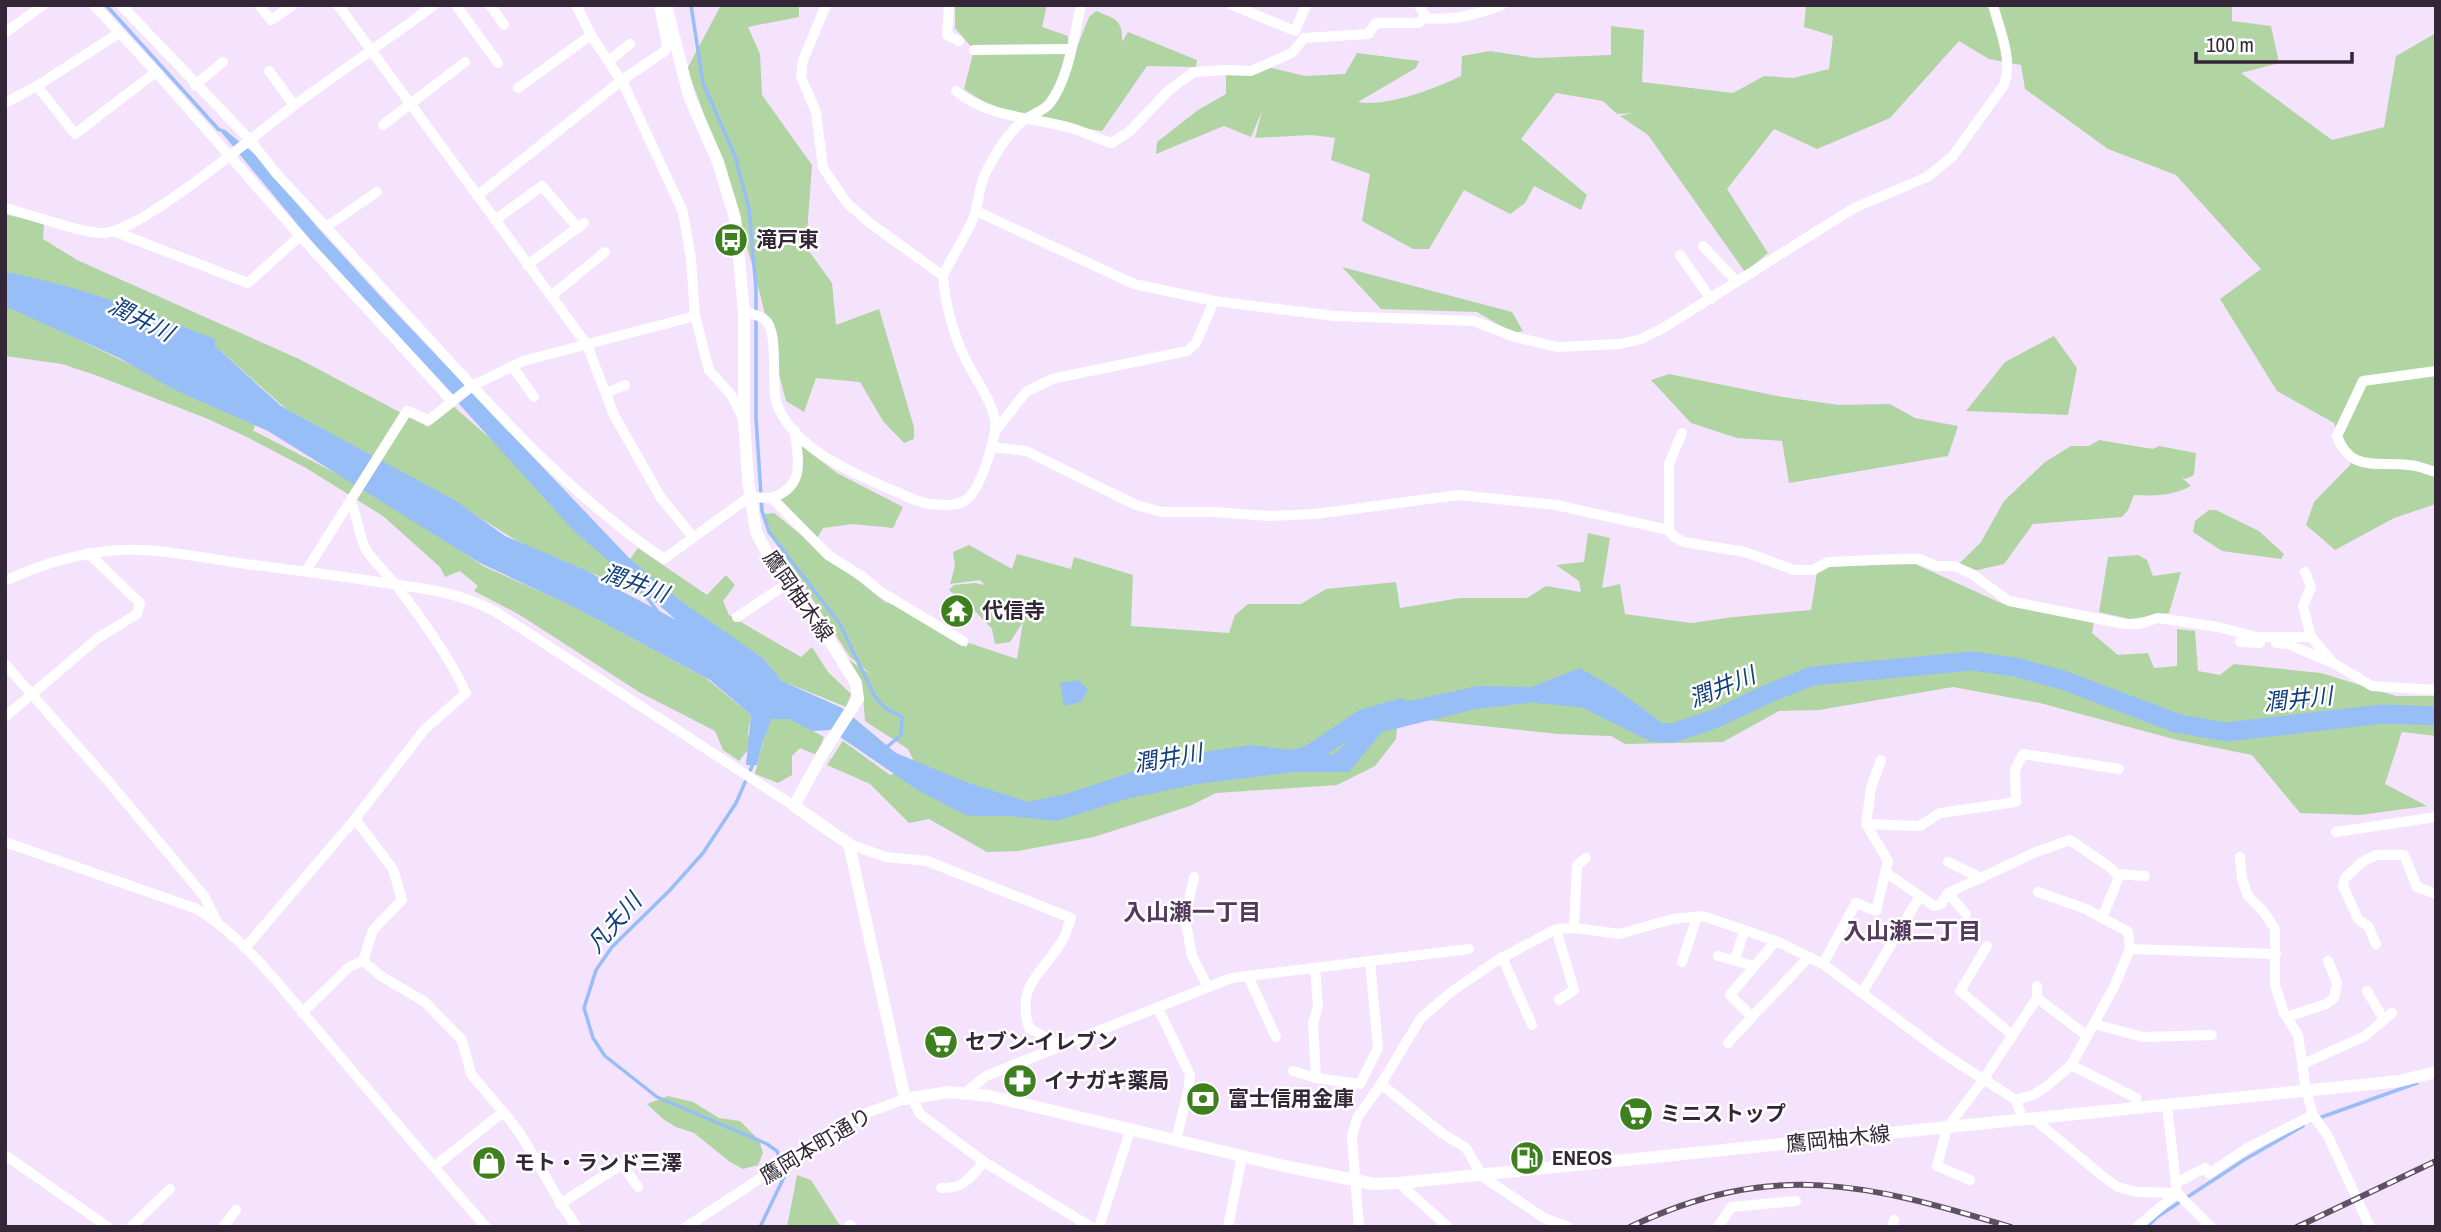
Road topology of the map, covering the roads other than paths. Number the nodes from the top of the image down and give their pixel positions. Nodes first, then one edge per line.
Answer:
1 (43, 5) edge
2 (94, 5) edge
3 (121, 5) edge
4 (258, 5) edge
5 (293, 5) edge
6 (434, 5) edge
7 (456, 5) edge
8 (489, 5) edge
9 (576, 5) edge
10 (659, 5) edge
11 (666, 5) edge
12 (826, 5) edge
13 (949, 5) edge
14 (1081, 5) edge
15 (1231, 5) edge
16 (1306, 5) edge
17 (1419, 5) edge
18 (1502, 5) edge
19 (1993, 5) edge
20 (345, 8) edge
21 (1426, 18) junction
22 (504, 25) dead end
23 (5, 33) edge
24 (119, 33) junction
25 (591, 35) junction
26 (959, 41) dead end
27 (630, 44) dead end
28 (1071, 49) junction
29 (974, 50) dead end
30 (371, 51) junction
31 (609, 61) junction
32 (223, 62) dead end
33 (465, 62) dead end
34 (498, 63) dead end
35 (269, 71) dead end
36 (156, 72) junction
37 (622, 80) junction
38 (195, 85) junction
39 (37, 86) junction
40 (518, 88) dead end
41 (956, 92) dead end
42 (5, 103) edge
43 (295, 104) junction
44 (410, 104) junction
45 (1024, 119) junction
46 (383, 125) dead end
47 (247, 142) junction
48 (231, 154) junction
49 (377, 192) dead end
50 (477, 196) junction
51 (5, 208) edge
52 (976, 211) junction
53 (495, 220) junction
54 (326, 227) junction
55 (113, 231) junction
56 (300, 236) junction
57 (1703, 246) dead end
58 (605, 252) dead end
59 (1680, 255) dead end
60 (527, 265) junction
61 (943, 276) junction
62 (1737, 282) junction
63 (551, 296) junction
64 (1711, 299) junction
65 (1214, 301) junction
66 (744, 312) junction
67 (695, 316) junction
68 (587, 345) junction
69 (512, 366) junction
70 (2436, 371) edge
71 (625, 385) dead end
72 (472, 386) junction
73 (606, 393) junction
74 (534, 397) dead end
75 (452, 400) junction
76 (744, 419) junction
77 (996, 430) junction
78 (795, 431) junction
79 (1682, 433) dead end
80 (992, 447) junction
81 (2436, 472) edge
82 (749, 497) junction
83 (772, 498) junction
84 (350, 501) junction
85 (1669, 530) junction
86 (693, 537) junction
87 (88, 553) junction
88 (306, 571) junction
89 (2305, 572) dead end
90 (6, 579) edge
91 (395, 584) junction
92 (790, 584) junction
93 (737, 617) dead end
94 (2311, 637) junction
95 (963, 640) dead end
96 (2240, 642) dead end
97 (2333, 663) junction
98 (5, 664) edge
99 (2436, 690) edge
100 (31, 694) junction
101 (5, 717) edge
102 (1881, 760) dead end
103 (2119, 769) dead end
104 (794, 806) junction
105 (2436, 817) edge
106 (355, 819) junction
107 (1866, 824) junction
108 (2336, 832) dead end
109 (5, 842) edge
110 (849, 844) junction
111 (2240, 857) dead end
112 (1586, 858) dead end
113 (1948, 862) dead end
114 (1885, 872) junction
115 (2116, 874) junction
116 (2145, 876) dead end
117 (1194, 877) dead end
118 (1981, 877) junction
119 (2038, 892) dead end
120 (1948, 893) junction
121 (2436, 894) edge
122 (1920, 896) junction
123 (1966, 914) dead end
124 (1697, 917) junction
125 (2102, 918) junction
126 (216, 920) junction
127 (1574, 928) junction
128 (1556, 929) junction
129 (1744, 931) junction
130 (1776, 941) junction
131 (2376, 944) dead end
132 (1987, 946) dead end
133 (245, 948) junction
134 (1469, 949) dead end
135 (2130, 949) junction
136 (2276, 954) junction
137 (1718, 956) dead end
138 (1502, 957) junction
139 (1809, 957) junction
140 (1735, 960) junction
141 (363, 961) junction
142 (1370, 961) junction
143 (2328, 961) dead end
144 (1682, 962) dead end
145 (1823, 964) junction
146 (1754, 966) junction
147 (1315, 968) junction
148 (1248, 976) junction
149 (2037, 986) dead end
150 (1208, 987) junction
151 (2367, 991) dead end
152 (1862, 993) junction
153 (2036, 998) junction
154 (1559, 1000) dead end
155 (1158, 1007) junction
156 (302, 1013) junction
157 (1752, 1017) junction
158 (2287, 1017) junction
159 (2094, 1024) junction
160 (1532, 1025) dead end
161 (2012, 1035) junction
162 (2086, 1035) junction
163 (2212, 1035) dead end
164 (1276, 1037) dead end
165 (1728, 1043) dead end
166 (1059, 1045) junction
167 (2303, 1064) junction
168 (2071, 1065) junction
169 (1293, 1071) dead end
170 (2436, 1072) edge
171 (1316, 1078) junction
172 (1983, 1080) junction
173 (1381, 1084) junction
174 (2306, 1090) junction
175 (965, 1093) junction
176 (909, 1098) junction
177 (2016, 1100) junction
178 (2167, 1105) junction
179 (2135, 1108) junction
180 (503, 1112) junction
181 (2313, 1115) junction
182 (2028, 1120) junction
183 (1131, 1128) junction
184 (1947, 1128) junction
185 (1176, 1140) junction
186 (5, 1155) edge
187 (1242, 1156) junction
188 (984, 1162) junction
189 (434, 1167) junction
190 (1482, 1175) junction
191 (1355, 1180) junction
192 (1970, 1181) dead end
193 (1399, 1183) junction
194 (638, 1187) dead end
195 (941, 1188) dead end
196 (2177, 1188) junction
197 (170, 1189) dead end
198 (1796, 1201) dead end
199 (560, 1204) junction
200 (236, 1210) dead end
201 (108, 1227) edge
202 (131, 1227) edge
203 (223, 1227) edge
204 (486, 1227) edge
205 (577, 1227) edge
206 (687, 1227) edge
207 (1090, 1227) edge
208 (1099, 1227) edge
209 (1228, 1227) edge
210 (1359, 1227) edge
211 (1448, 1227) edge
212 (1568, 1227) edge
213 (1718, 1227) edge
214 (2137, 1227) edge
215 (2211, 1227) edge
216 (2370, 1227) edge

1 - 23 street
2 - 24 street
3 - 38 street
4 - 5 street
6 - 30 street
7 - 34 street
8 - 22 street
9 - 25 street
10 - 37 street
11 - 66 main road, 鷹岡柚木線
12 - 61 street
13 - 26 street
14 - 28 street
15 - 16 street
17 - 21 street
18 - 21 street
19 - 62 street
20 - 30 street
21 - 45 street
24 - 36 street
24 - 39 street
25 - 31 street
25 - 40 street
27 - 31 street
28 - 29 street
28 - 45 street
30 - 43 street
30 - 44 street
31 - 37 street
32 - 38 street
33 - 44 street
35 - 43 street
36 - 39 street
36 - 48 street
37 - 50 street
37 - 67 street
38 - 47 street
39 - 42 street
41 - 45 street
43 - 47 street
44 - 46 street
44 - 50 street
45 - 52 street
47 - 48 street
47 - 54 street
48 - 55 street
48 - 56 street
49 - 54 street
50 - 53 street
51 - 55 street
52 - 61 street
52 - 65 street
53 - 60 street
53 - 60 street
54 - 72 street
55 - 56 street
56 - 75 street
57 - 62 street
58 - 63 street
59 - 64 street
60 - 63 street
61 - 77 street
62 - 64 street
63 - 68 street
64 - 65 street
65 - 77 street
66 - 76 main road, 鷹岡柚木線
66 - 78 street
67 - 68 street
67 - 76 street
68 - 69 street
68 - 73 street
69 - 72 street
69 - 74 street
70 - 81 street
71 - 73 street
72 - 75 street
72 - 86 street
73 - 86 street
75 - 84 street
76 - 82 main road, 鷹岡柚木線
77 - 80 street
78 - 80 street
78 - 83 street
79 - 85 street
80 - 85 street
82 - 83 street
82 - 86 street
82 - 92 main road, 鷹岡柚木線
83 - 95 street
84 - 88 street
84 - 91 street
85 - 94 street
87 - 88 street
87 - 90 street
87 - 100 street
88 - 91 street
89 - 94 street
91 - 104 street
91 - 106 street
92 - 93 street
92 - 104 main road, 鷹岡柚木線
94 - 97 street
96 - 97 street
97 - 99 street
98 - 100 street
100 - 101 street
100 - 126 street
102 - 107 street
103 - 107 street
104 - 110 main road
105 - 108 street
106 - 133 street
106 - 141 street
107 - 114 street
109 - 126 street
110 - 166 street
110 - 176 main road
111 - 136 street
112 - 127 street
113 - 118 street
114 - 122 street
114 - 145 street
115 - 116 street
115 - 118 street
115 - 125 street
117 - 150 street
118 - 120 street
119 - 125 street
120 - 122 street
120 - 123 street
121 - 131 street
122 - 152 street
124 - 127 street
124 - 129 street
124 - 144 street
125 - 135 street
126 - 133 street
127 - 128 street
128 - 138 street
128 - 154 street
129 - 130 street
129 - 140 street
130 - 139 street
130 - 146 street
132 - 161 street
133 - 156 street
134 - 142 street
135 - 136 street
135 - 159 street
136 - 158 street
137 - 140 street
138 - 160 street
138 - 173 street
139 - 145 street
139 - 157 street
140 - 146 street
141 - 156 street
141 - 180 street
142 - 147 street
142 - 171 street
143 - 158 street
145 - 152 street
146 - 157 street
147 - 148 street
147 - 171 street
148 - 150 street
148 - 164 street
149 - 153 street
150 - 155 street
151 - 167 street
152 - 172 street
153 - 161 street
153 - 162 street
155 - 166 street
155 - 185 street
156 - 189 street
157 - 165 street
158 - 167 street
159 - 162 street
159 - 163 street
161 - 172 street
162 - 168 street
166 - 175 street
167 - 174 street
168 - 177 street
168 - 179 street
169 - 171 street
170 - 174 main road, 鷹岡柚木線
172 - 177 street
172 - 184 street
173 - 190 street
173 - 191 street
174 - 178 main road, 鷹岡柚木線
174 - 181 street
175 - 176 main road, 鷹岡本町通り
175 - 183 main road, 鷹岡本町通り
176 - 188 street
176 - 206 street, 鷹岡本町通り
177 - 182 street
178 - 179 main road, 鷹岡柚木線
178 - 196 street
179 - 182 main road, 鷹岡柚木線
180 - 189 street
180 - 199 street
181 - 196 street
181 - 216 street
182 - 184 main road, 鷹岡柚木線
182 - 196 street
183 - 185 main road, 鷹岡本町通り
183 - 208 street
184 - 190 main road, 鷹岡柚木線
184 - 192 street
185 - 187 main road, 鷹岡本町通り
186 - 201 street
187 - 191 main road, 鷹岡柚木線
187 - 209 street
188 - 195 street
188 - 207 street
189 - 204 street
190 - 193 main road, 鷹岡柚木線
190 - 212 street
191 - 193 main road, 鷹岡柚木線
191 - 210 street
193 - 211 street
194 - 199 street
196 - 214 street
196 - 215 street
197 - 202 street
198 - 213 street
199 - 205 street
200 - 203 street

